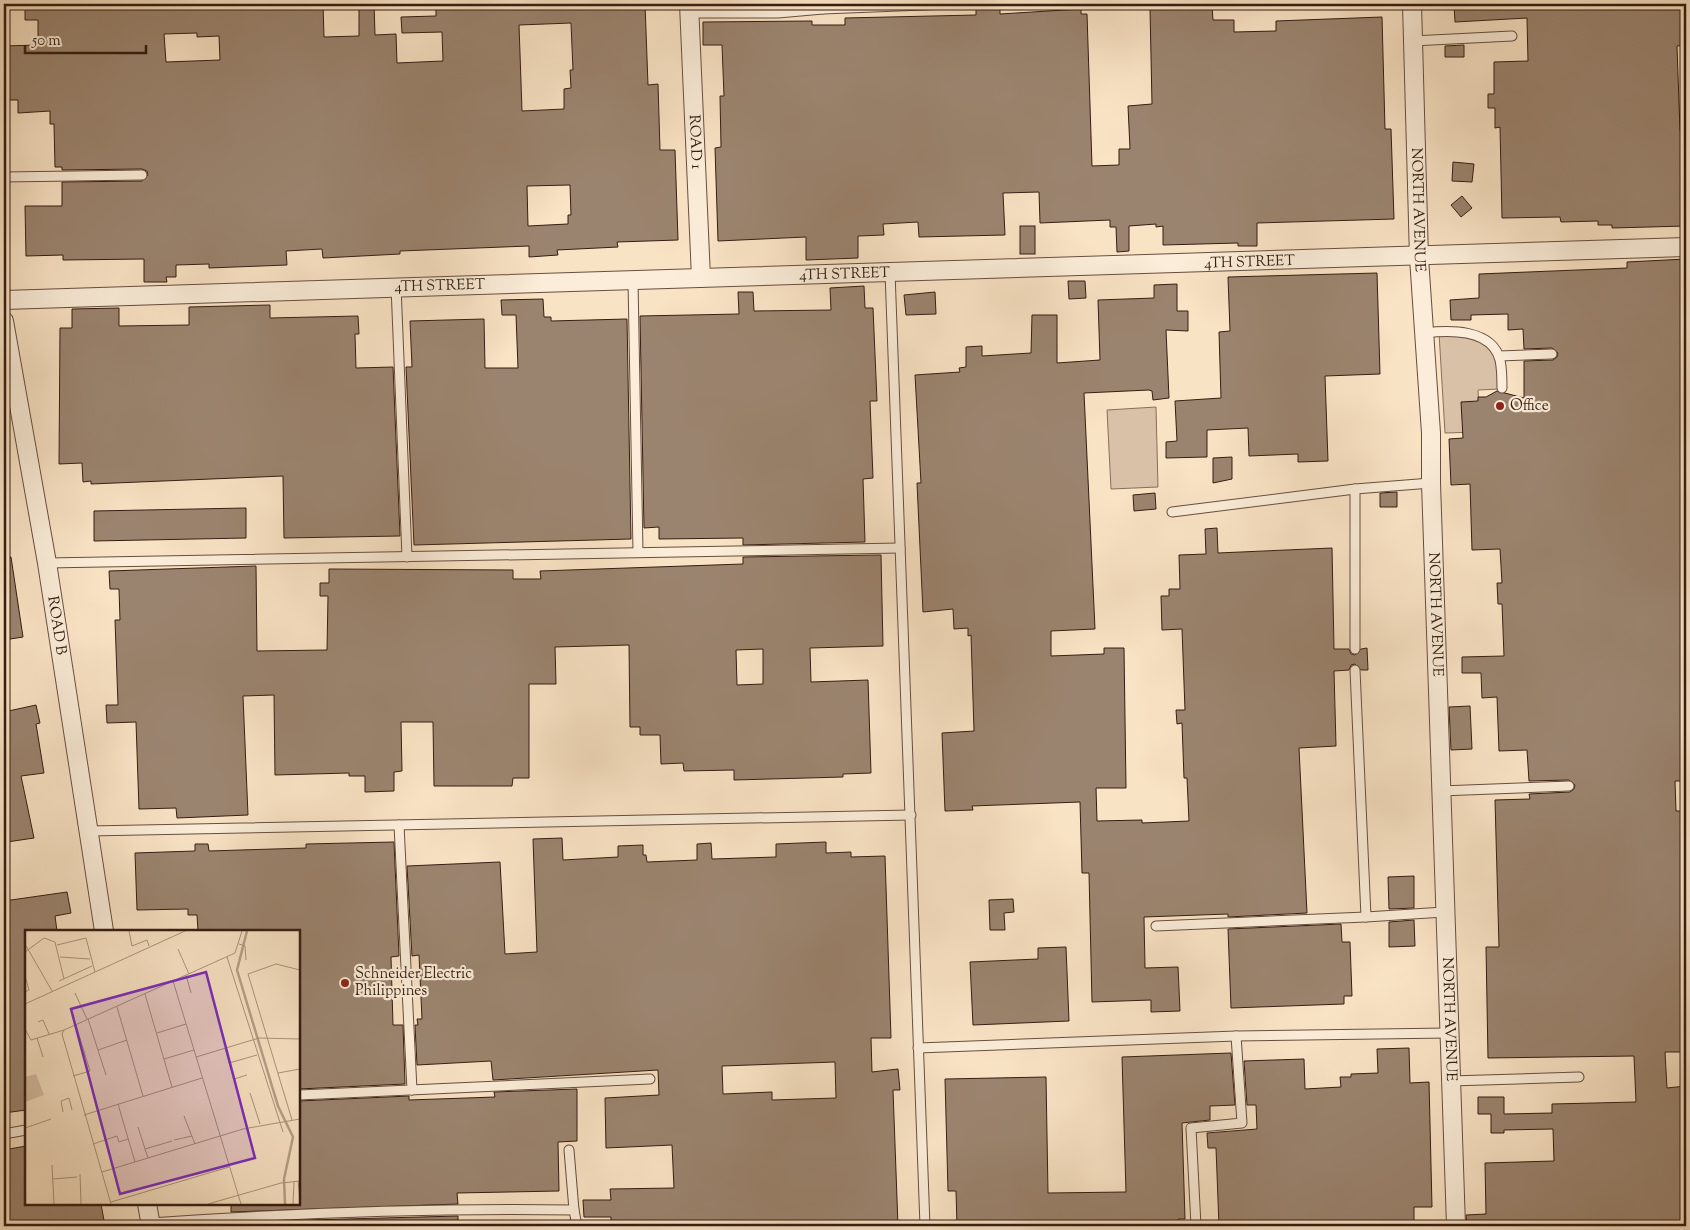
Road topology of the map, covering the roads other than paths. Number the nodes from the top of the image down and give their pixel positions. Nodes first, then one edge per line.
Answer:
1 (949, 4) edge
2 (1412, 4) edge
3 (822, 6) edge
4 (689, 8) edge
5 (1512, 36) dead end
6 (1412, 41) junction
7 (142, 175) dead end
8 (4, 177) edge
9 (1686, 247) edge
10 (1419, 258) junction
11 (890, 272) junction
12 (701, 278) junction
13 (632, 280) junction
14 (396, 286) junction
15 (4, 300) edge
16 (4, 321) edge
17 (1425, 332) junction
18 (1552, 354) dead end
19 (1498, 356) junction
20 (1502, 388) dead end
21 (1430, 483) junction
22 (1354, 489) junction
23 (1172, 512) dead end
24 (900, 548) junction
25 (638, 552) junction
26 (407, 556) junction
27 (47, 563) junction
28 (1355, 649) dead end
29 (1355, 670) dead end
30 (1569, 786) dead end
31 (1440, 790) junction
32 (911, 815) junction
33 (399, 825) junction
34 (89, 831) junction
35 (1444, 912) junction
36 (1366, 917) junction
37 (1156, 926) dead end
38 (104, 930) edge
39 (1448, 1033) junction
40 (1236, 1036) junction
41 (918, 1048) junction
42 (1579, 1077) dead end
43 (650, 1079) dead end
44 (1450, 1081) junction
45 (412, 1090) junction
46 (300, 1095) edge
47 (25, 1130) edge
48 (4, 1134) edge
49 (569, 1150) dead end
50 (147, 1205) edge
51 (574, 1210) junction
52 (150, 1225) edge
53 (576, 1226) edge
54 (925, 1226) edge
55 (1196, 1226) edge
56 (1456, 1226) edge

1 - 3 lane
2 - 6 street, NORTH AVENUE
3 - 4 lane
4 - 12 street, ROAD 1
5 - 6 lane
6 - 10 street, NORTH AVENUE
7 - 8 lane
9 - 10 street, 4TH STREET
10 - 11 street, 4TH STREET
10 - 17 street, NORTH AVENUE
11 - 12 street, 4TH STREET
11 - 24 lane
12 - 13 street, 4TH STREET
13 - 14 street, 4TH STREET
13 - 25 lane
14 - 15 street, 4TH STREET
14 - 26 lane
16 - 27 street, ROAD B
17 - 19 lane
17 - 21 street, NORTH AVENUE
18 - 19 lane
19 - 20 lane
21 - 22 lane
21 - 31 street, NORTH AVENUE
22 - 23 lane
22 - 28 lane
24 - 25 lane
24 - 32 lane
25 - 26 lane
26 - 27 lane
27 - 34 street, ROAD B
29 - 36 lane
30 - 31 lane
31 - 35 street, NORTH AVENUE
32 - 33 lane
32 - 41 lane
33 - 34 lane
33 - 45 lane
34 - 38 street, ROAD B
35 - 36 lane
35 - 39 street, NORTH AVENUE
36 - 37 lane
39 - 40 lane
39 - 44 street, NORTH AVENUE
40 - 41 lane
40 - 55 lane
41 - 54 lane
42 - 44 lane
43 - 45 lane
44 - 56 street, NORTH AVENUE
45 - 46 lane
47 - 48 lane
49 - 51 lane
50 - 52 street
51 - 52 lane
51 - 53 lane

